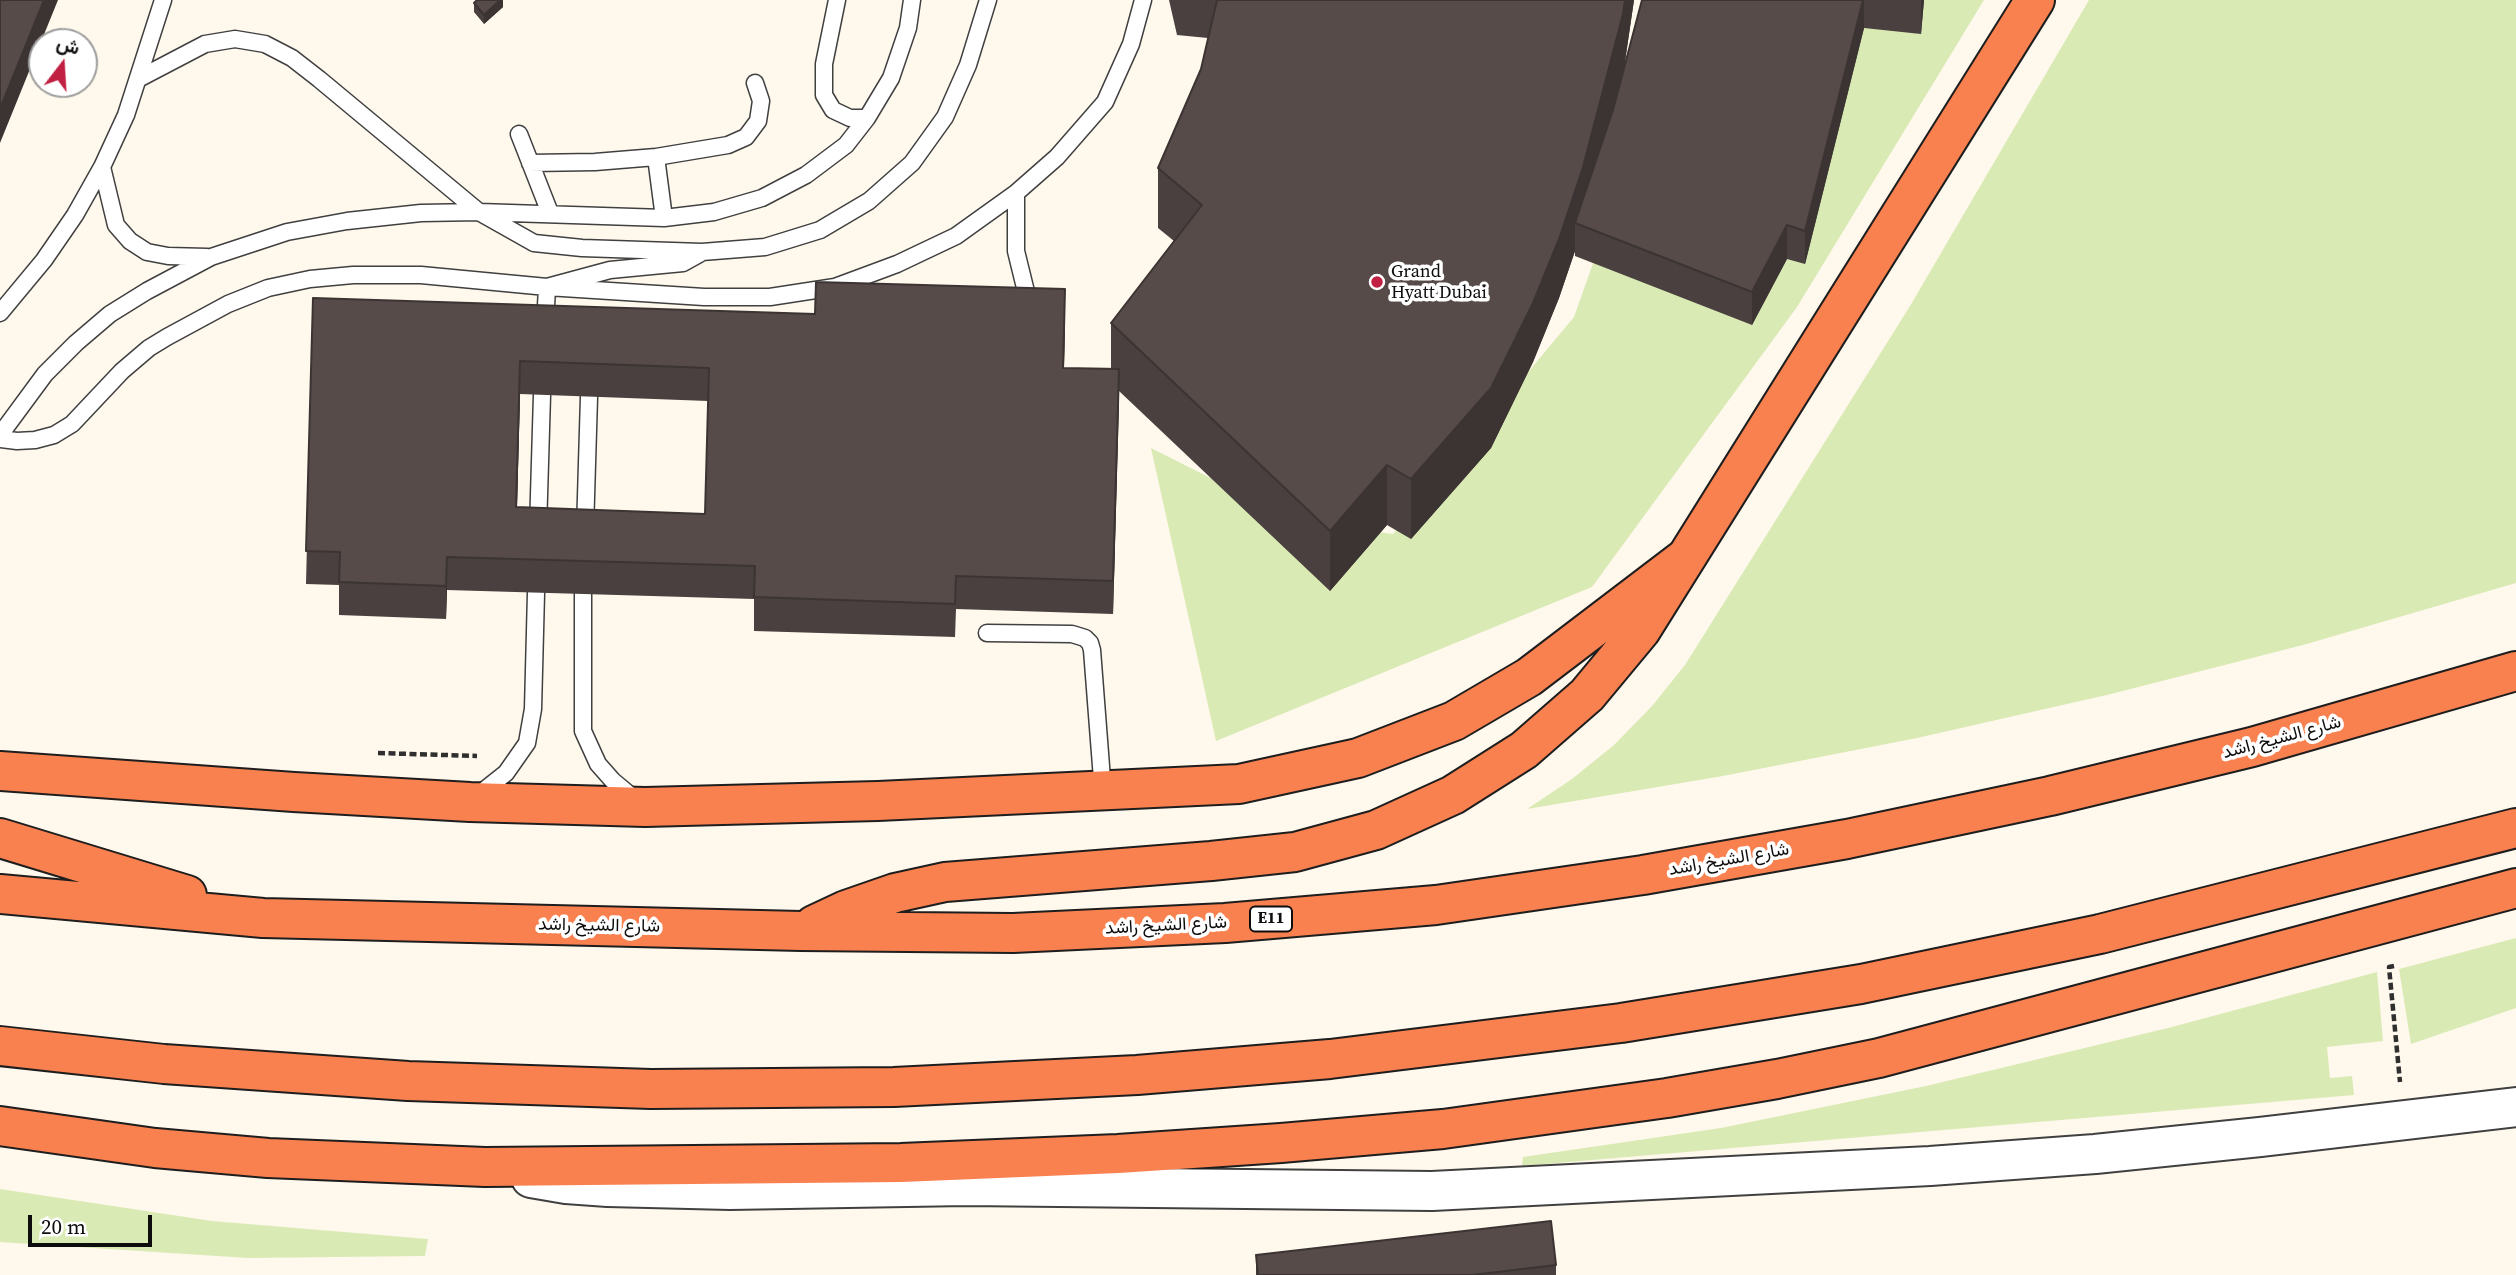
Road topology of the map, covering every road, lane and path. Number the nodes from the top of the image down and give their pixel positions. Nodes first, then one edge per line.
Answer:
1 (163, 0) edge
2 (837, 0) edge
3 (912, 0) edge
4 (988, 0) edge
5 (1143, 0) edge
6 (2035, 0) edge
7 (140, 78) junction
8 (755, 83) dead end
9 (867, 118) junction
10 (519, 134) dead end
11 (656, 157) junction
12 (530, 163) junction
13 (102, 167) junction
14 (1016, 193) junction
15 (479, 212) junction
16 (550, 213) junction
17 (664, 218) junction
18 (702, 252) junction
19 (211, 257) junction
20 (547, 287) junction
21 (0, 313) edge
22 (1034, 322) edge
23 (544, 338) edge
24 (542, 395) edge
25 (589, 397) edge
26 (0, 437) edge
27 (538, 542) edge
28 (584, 543) edge
29 (1684, 559) junction
30 (536, 593) edge
31 (583, 594) edge
32 (987, 634) dead end
33 (2516, 671) edge
34 (368, 752) dead end
35 (519, 758) junction
36 (0, 771) edge
37 (1103, 792) junction
38 (470, 802) junction
39 (645, 807) junction
40 (2516, 828) edge
41 (0, 838) edge
42 (2516, 888) edge
43 (0, 894) edge
44 (263, 918) junction
45 (801, 931) junction
46 (2402, 963) dead end
47 (0, 1046) edge
48 (2516, 1107) edge
49 (2403, 1120) junction
50 (0, 1126) edge
51 (485, 1167) junction

1 - 7 lane
2 - 9 lane
3 - 9 lane
4 - 18 lane
5 - 14 lane
6 - 29 highway
7 - 13 lane
7 - 15 lane
8 - 11 lane
9 - 17 lane
10 - 12 lane
11 - 12 lane
11 - 17 lane
12 - 16 lane
13 - 19 lane
13 - 21 lane
14 - 20 lane
14 - 22 lane
15 - 16 lane
15 - 18 lane
15 - 19 lane
16 - 17 lane
18 - 20 lane
19 - 26 lane
20 - 23 lane
20 - 26 lane
24 - 27 lane
25 - 28 lane
29 - 37 highway
29 - 45 highway
30 - 35 lane
31 - 39 lane
32 - 37 lane
33 - 45 highway, شارع الشيخ راشد / E11
34 - 35 path
35 - 38 lane
36 - 38 highway
37 - 39 highway
38 - 39 highway
40 - 47 highway
41 - 44 highway
42 - 51 highway
43 - 44 highway, شارع الشيخ راشد / E11
44 - 45 highway, شارع الشيخ راشد / E11
46 - 49 path
48 - 49 street
49 - 51 street
50 - 51 highway

